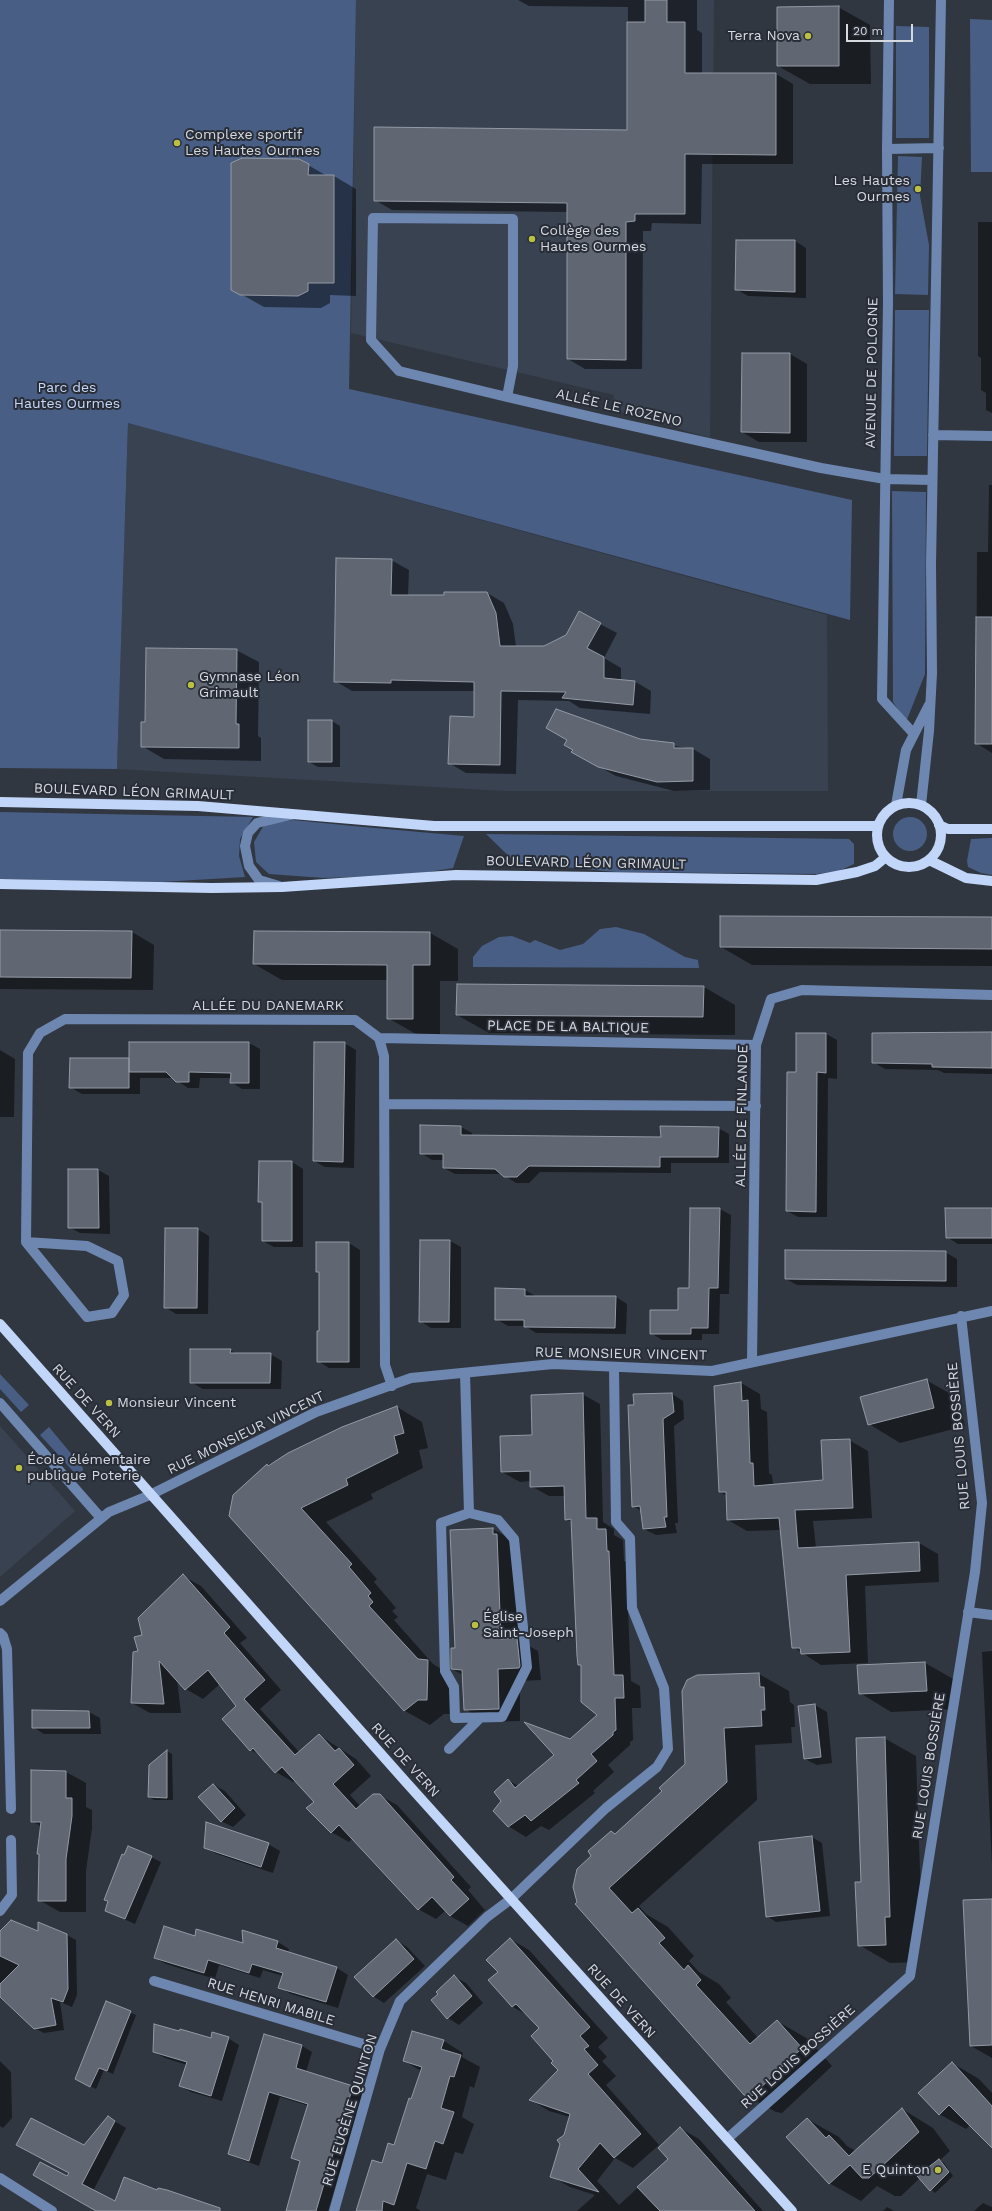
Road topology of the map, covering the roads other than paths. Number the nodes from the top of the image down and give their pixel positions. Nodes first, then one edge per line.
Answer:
1 (889, 0) edge
2 (941, 0) edge
3 (939, 148) junction
4 (887, 149) junction
5 (507, 397) junction
6 (933, 435) junction
7 (992, 436) edge
8 (885, 479) junction
9 (932, 480) junction
10 (930, 703) junction
11 (914, 734) junction
12 (0, 802) edge
13 (896, 805) junction
14 (921, 805) junction
15 (291, 815) junction
16 (939, 825) junction
17 (878, 826) junction
18 (992, 829) edge
19 (886, 857) junction
20 (929, 860) junction
21 (992, 882) edge
22 (0, 884) edge
23 (282, 887) junction
24 (992, 995) edge
25 (379, 1038) junction
26 (756, 1045) junction
27 (384, 1104) junction
28 (756, 1106) junction
29 (26, 1242) junction
30 (992, 1311) edge
31 (961, 1316) junction
32 (0, 1324) edge
33 (752, 1362) junction
34 (614, 1368) junction
35 (465, 1373) junction
36 (392, 1386) junction
37 (0, 1403) edge
38 (150, 1495) junction
39 (469, 1513) junction
40 (100, 1517) junction
41 (0, 1601) edge
42 (968, 1612) junction
43 (992, 1615) edge
44 (0, 1633) edge
45 (480, 1718) junction
46 (449, 1749) dead end
47 (11, 1809) dead end
48 (11, 1840) dead end
49 (511, 1899) junction
50 (0, 1911) edge
51 (154, 1981) dead end
52 (380, 2049) junction
53 (727, 2139) junction
54 (0, 2178) edge
55 (52, 2211) edge
56 (334, 2211) edge
57 (792, 2211) edge

1 - 4 street, AVENUE DE POLOGNE
2 - 3 street
3 - 4 street
3 - 6 street
4 - 8 street, AVENUE DE POLOGNE
5 - 5 street, ALLÉE LE ROZENO
5 - 8 street, ALLÉE LE ROZENO
6 - 7 street
6 - 9 street
8 - 9 street, ALLÉE LE ROZENO
8 - 11 street, AVENUE DE POLOGNE
9 - 10 street
10 - 11 street
10 - 14 street
11 - 13 street
12 - 15 main road, BOULEVARD LÉON GRIMAULT
13 - 14 main road
13 - 17 main road
14 - 16 main road
15 - 17 main road, BOULEVARD LÉON GRIMAULT
15 - 23 street, BOULEVARD LÉON GRIMAULT
16 - 18 main road
16 - 20 main road
17 - 19 main road
19 - 20 main road
19 - 23 main road, BOULEVARD LÉON GRIMAULT
20 - 21 main road
22 - 23 main road, BOULEVARD LÉON GRIMAULT
24 - 26 street, ALLÉE DE FINLANDE
25 - 26 street, PLACE DE LA BALTIQUE
25 - 27 street
25 - 29 street, ALLÉE DU DANEMARK
26 - 28 street, ALLÉE DE FINLANDE
27 - 28 street
27 - 36 street
28 - 33 street, ALLÉE DE FINLANDE
29 - 29 street
30 - 31 street, RUE MONSIEUR VINCENT
31 - 33 street, RUE MONSIEUR VINCENT
31 - 42 street, RUE LOUIS BOSSIÈRE
32 - 38 main road, RUE DE VERN
33 - 34 street, RUE MONSIEUR VINCENT
34 - 35 street, RUE MONSIEUR VINCENT
34 - 49 street, RUE EUGÈNE QUINTON
35 - 36 street, RUE MONSIEUR VINCENT
35 - 39 street
36 - 38 street, RUE MONSIEUR VINCENT
37 - 40 street
38 - 40 street, RUE MONSIEUR VINCENT
38 - 49 main road, RUE DE VERN
39 - 45 street
39 - 45 street
40 - 41 street, RUE MONSIEUR VINCENT
42 - 43 street
42 - 53 street, RUE LOUIS BOSSIÈRE
44 - 47 street
45 - 46 street
48 - 50 street
49 - 52 street, RUE EUGÈNE QUINTON
49 - 53 main road, RUE DE VERN
51 - 52 street, RUE HENRI MABILE
52 - 56 street, RUE EUGÈNE QUINTON
53 - 57 main road, RUE DE VERN
54 - 55 street

